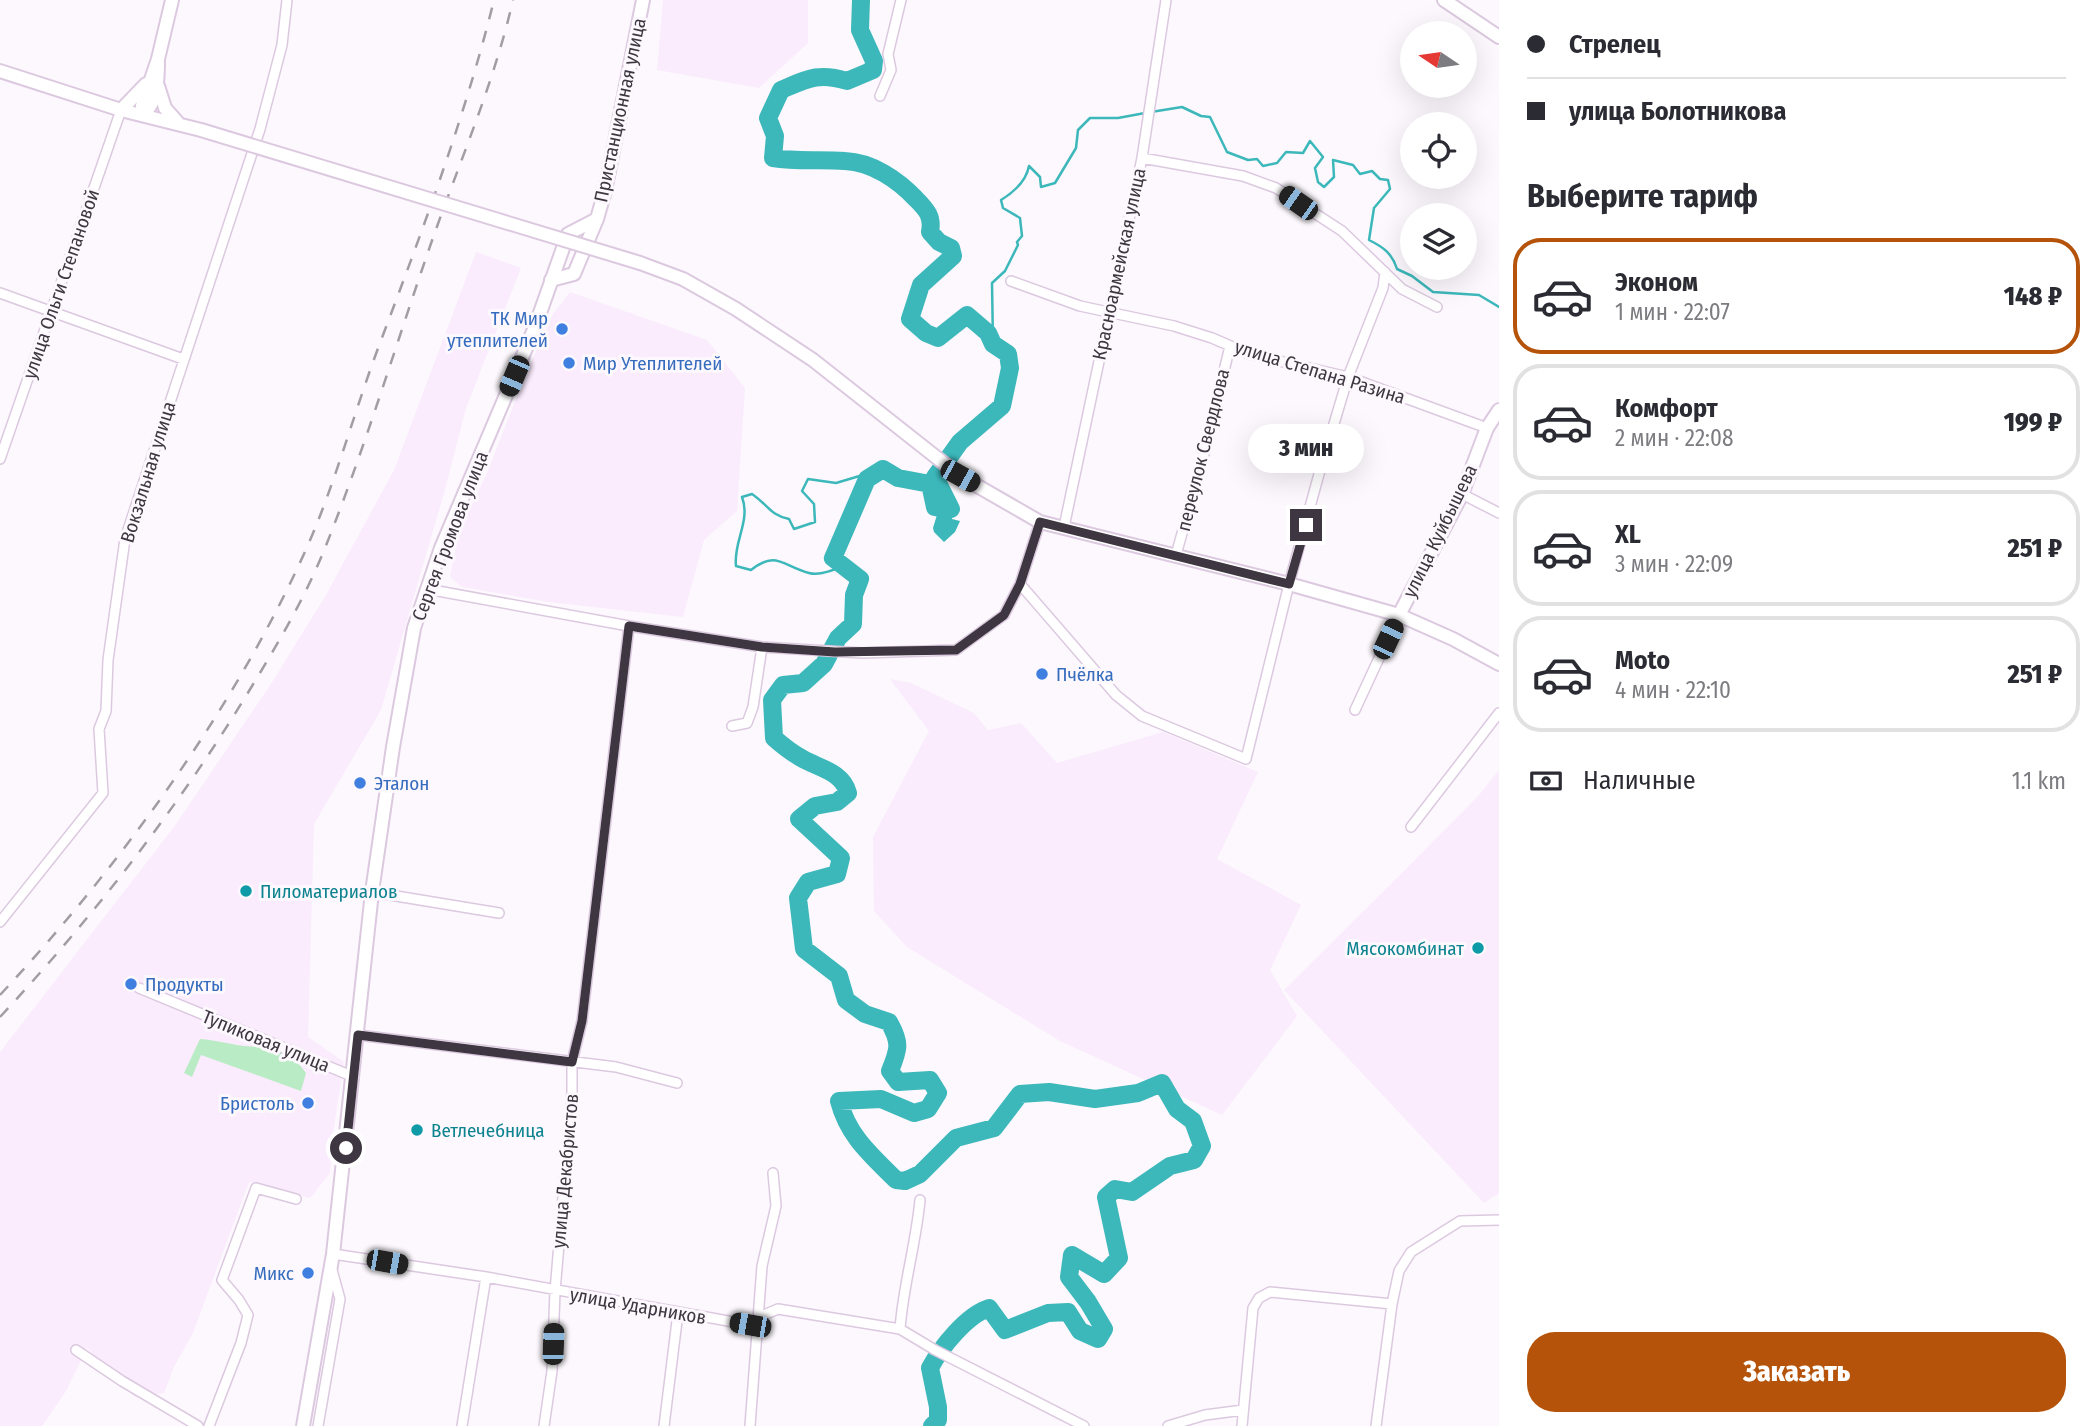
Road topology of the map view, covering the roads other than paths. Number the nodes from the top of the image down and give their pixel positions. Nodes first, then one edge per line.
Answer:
1 (172, 0) edge
2 (287, 0) edge
3 (643, 0) edge
4 (901, 0) edge
5 (1166, 0) edge
6 (1444, 0) edge
7 (1499, 37) edge
8 (0, 71) edge
9 (153, 83) junction
10 (880, 96) dead end
11 (121, 110) junction
12 (143, 116) junction
13 (179, 124) junction
14 (1142, 158) junction
15 (597, 219) junction
16 (1385, 272) junction
17 (551, 280) junction
18 (1011, 281) dead end
19 (0, 293) edge
20 (1437, 307) dead end
21 (1110, 311) junction
22 (52, 312) junction
23 (1230, 346) junction
24 (183, 359) junction
25 (1349, 377) junction
26 (1499, 410) edge
27 (1487, 428) junction
28 (0, 459) edge
29 (1462, 494) junction
30 (1499, 513) edge
31 (1040, 522) junction
32 (1064, 527) junction
33 (1176, 555) junction
34 (1020, 584) junction
35 (1289, 584) junction
36 (427, 589) junction
37 (1399, 615) junction
38 (629, 626) junction
39 (762, 647) junction
40 (1499, 664) edge
41 (1355, 710) dead end
42 (1499, 713) edge
43 (732, 726) dead end
44 (1411, 827) dead end
45 (372, 892) junction
46 (499, 913) dead end
47 (0, 922) edge
48 (139, 988) dead end
49 (358, 1035) junction
50 (572, 1062) junction
51 (354, 1077) junction
52 (677, 1083) dead end
53 (773, 1173) dead end
54 (296, 1199) dead end
55 (920, 1200) dead end
56 (1499, 1220) edge
57 (332, 1260) junction
58 (486, 1277) junction
59 (555, 1291) junction
60 (1392, 1304) junction
61 (678, 1313) junction
62 (759, 1317) junction
63 (900, 1329) junction
64 (76, 1350) dead end
65 (1242, 1410) junction
66 (198, 1426) edge
67 (209, 1426) edge
68 (303, 1426) edge
69 (318, 1426) edge
70 (462, 1426) edge
71 (544, 1426) edge
72 (664, 1426) edge
73 (750, 1426) edge
74 (1084, 1426) edge
75 (1168, 1426) edge
76 (1241, 1426) edge
77 (1376, 1426) edge

1 - 9 street
2 - 24 street, Вокзальная улица
3 - 15 street, Пристанционная улица
4 - 10 street
5 - 14 street, Красноармейская улица
6 - 7 street
8 - 11 street
9 - 11 street
9 - 12 street
9 - 13 street
11 - 12 street
11 - 22 street, улица Ольги Степановой
12 - 13 street
13 - 31 street, bridge
14 - 16 street
14 - 21 street, Красноармейская улица
15 - 17 street, Сергея Громова улица
15 - 17 street, Пристанционная улица
16 - 20 street
16 - 25 street
17 - 36 street, Сергея Громова улица
18 - 21 street, улица Степана Разина
19 - 22 street
21 - 23 street, улица Степана Разина
21 - 32 street, Красноармейская улица
22 - 24 street
22 - 28 street, улица Ольги Степановой
23 - 25 street, улица Степана Разина
23 - 33 street, переулок Свердлова
24 - 47 street, Вокзальная улица
25 - 27 street, улица Степана Разина
25 - 35 street
26 - 27 street, улица Куйбышева
27 - 29 street, улица Куйбышева
29 - 30 street
29 - 37 street, улица Куйбышева
31 - 32 street
31 - 34 street
32 - 33 street
33 - 35 street
34 - 35 street
34 - 39 street
35 - 37 street
36 - 38 street
36 - 45 street, Сергея Громова улица
37 - 40 street
37 - 41 street
38 - 39 street
38 - 50 street, улица Декабристов
39 - 43 street
42 - 44 street
45 - 46 street
45 - 49 street, Сергея Громова улица
48 - 51 street, Тупиковая улица
49 - 50 street
49 - 51 street, Сергея Громова улица
50 - 52 street
50 - 59 street, улица Декабристов
51 - 57 street, Сергея Громова улица
53 - 62 street
54 - 67 street
55 - 63 street
56 - 60 street
57 - 58 street, улица Ударников
57 - 68 street, Сергея Громова улица
57 - 69 street
58 - 59 street, улица Ударников
58 - 70 street
59 - 61 street, улица Ударников
59 - 71 street, улица Декабристов
60 - 65 street
60 - 77 street
61 - 62 street, улица Ударников
61 - 72 street
62 - 63 street, улица Ударников
62 - 73 street
63 - 74 street, улица Ударников
64 - 66 street
65 - 75 street
65 - 76 street

